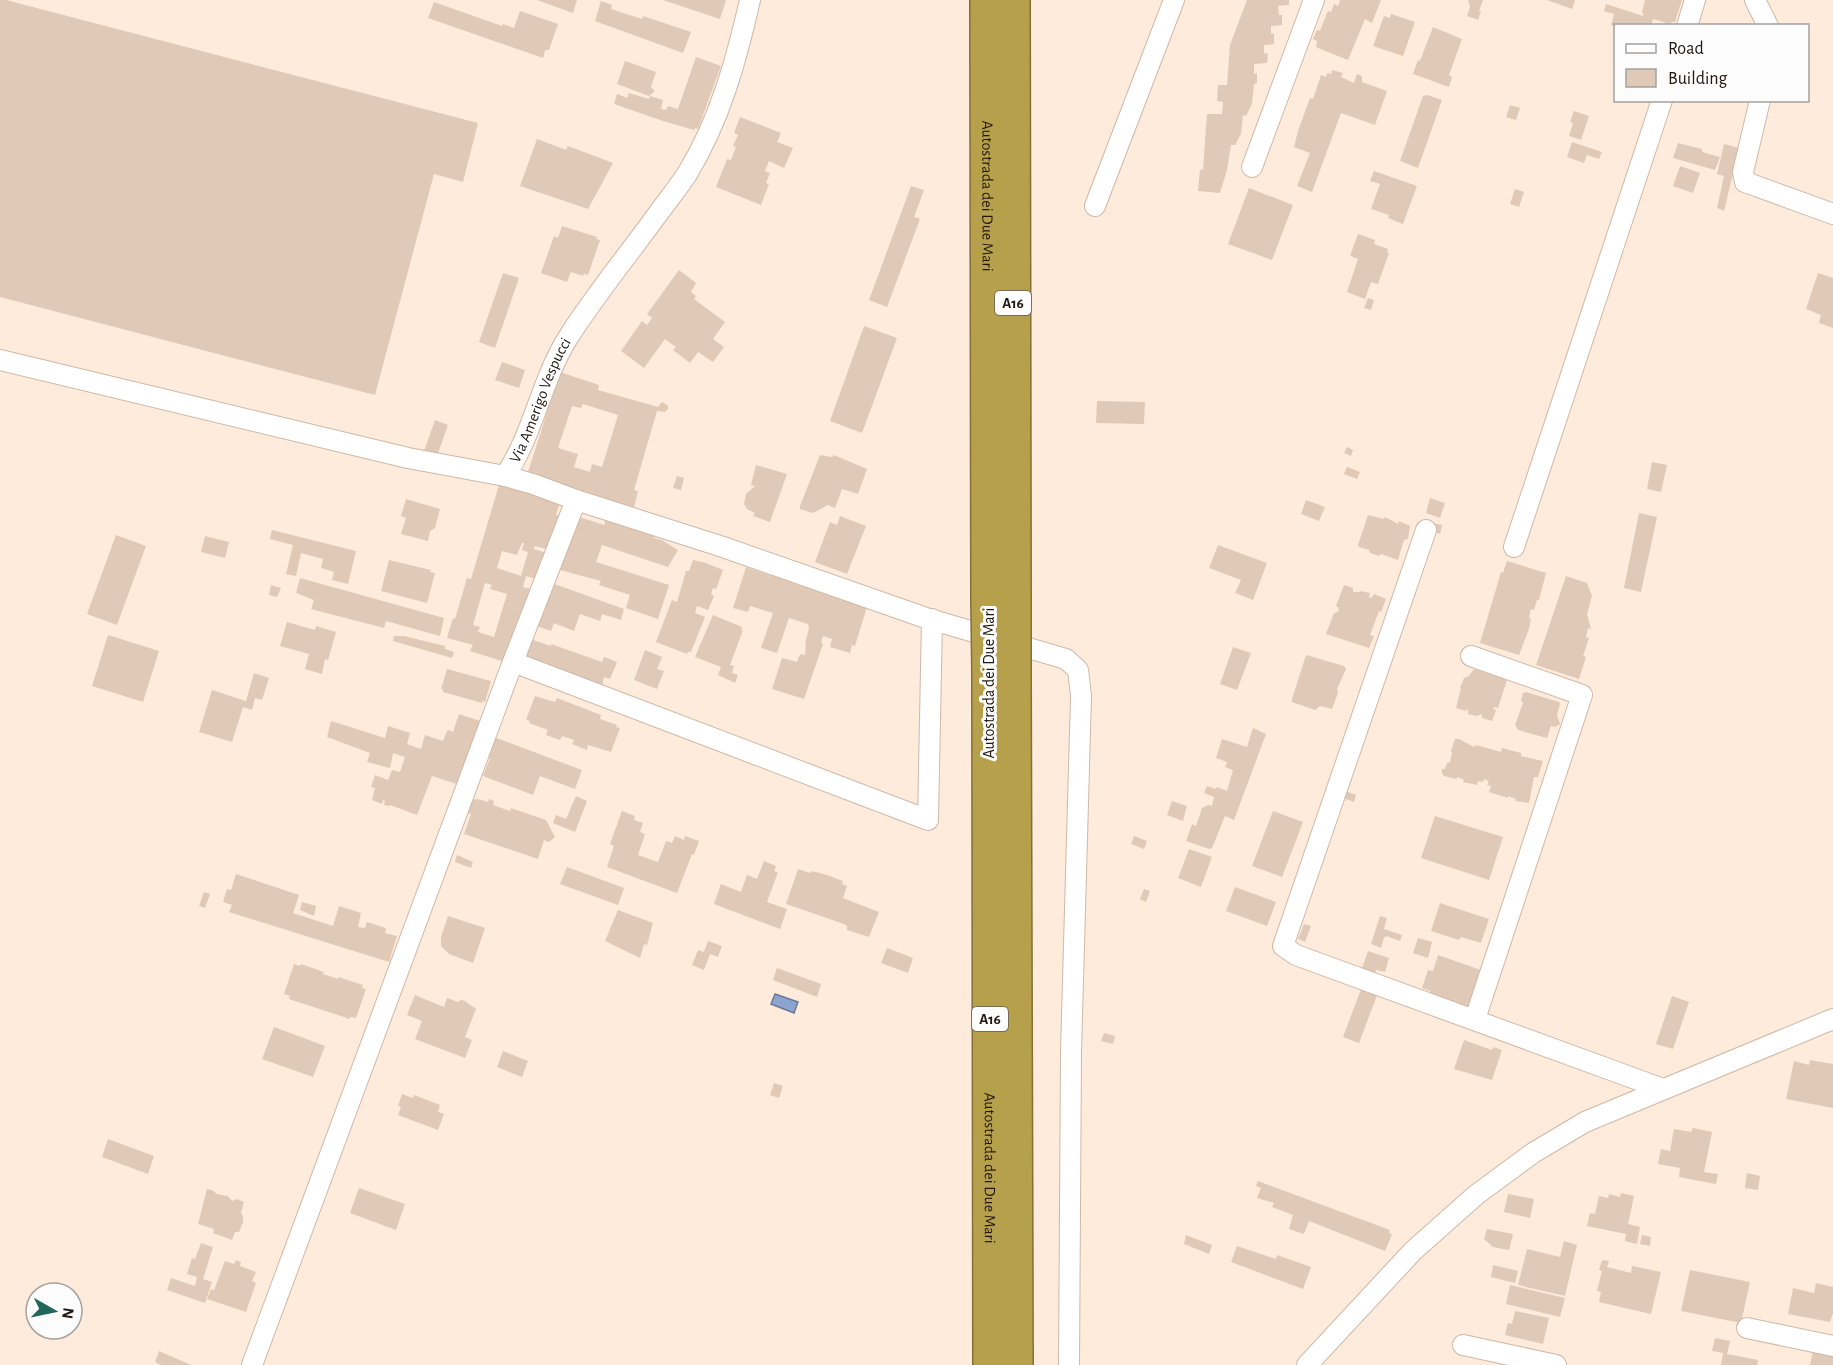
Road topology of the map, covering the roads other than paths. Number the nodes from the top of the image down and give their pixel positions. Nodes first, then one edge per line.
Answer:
1 (750, 0) edge
2 (987, 0) edge
3 (1013, 0) edge
4 (1174, 0) edge
5 (1314, 0) edge
6 (1695, 0) edge
7 (1755, 0) edge
8 (1688, 24) edge
9 (1767, 24) edge
10 (1661, 102) edge
11 (1760, 102) edge
12 (1252, 167) dead end
13 (1095, 206) dead end
14 (1833, 214) edge
15 (0, 360) edge
16 (505, 476) junction
17 (576, 500) junction
18 (1426, 530) dead end
19 (1514, 547) dead end
20 (1001, 602) junction
21 (932, 619) junction
22 (1471, 656) dead end
23 (513, 662) junction
24 (1001, 677) junction
25 (1475, 1019) junction
26 (1833, 1019) edge
27 (1663, 1089) junction
28 (1747, 1328) dead end
29 (1463, 1345) dead end
30 (1833, 1346) edge
31 (252, 1365) edge
32 (990, 1365) edge
33 (1016, 1365) edge
34 (1069, 1365) edge
35 (1307, 1365) edge
36 (1556, 1365) edge

1 - 16 street, Via Amerigo Vespucci
2 - 20 highway, Autostrada dei Due Mari / A16
3 - 20 highway, Autostrada dei Due Mari / A16
4 - 13 street
5 - 12 street
6 - 8 street
7 - 9 street
10 - 19 street
11 - 14 street
15 - 16 street, Via Amerigo Vespucci
16 - 17 street
17 - 21 street
17 - 23 street
18 - 25 street
20 - 24 highway, Autostrada dei Due Mari / A16, bridge
21 - 23 street
21 - 34 street
22 - 25 street
23 - 31 street
24 - 32 highway, Autostrada dei Due Mari / A16
24 - 33 highway, Autostrada dei Due Mari / A16
25 - 27 street
26 - 27 street
27 - 35 street
28 - 30 street
29 - 36 street

